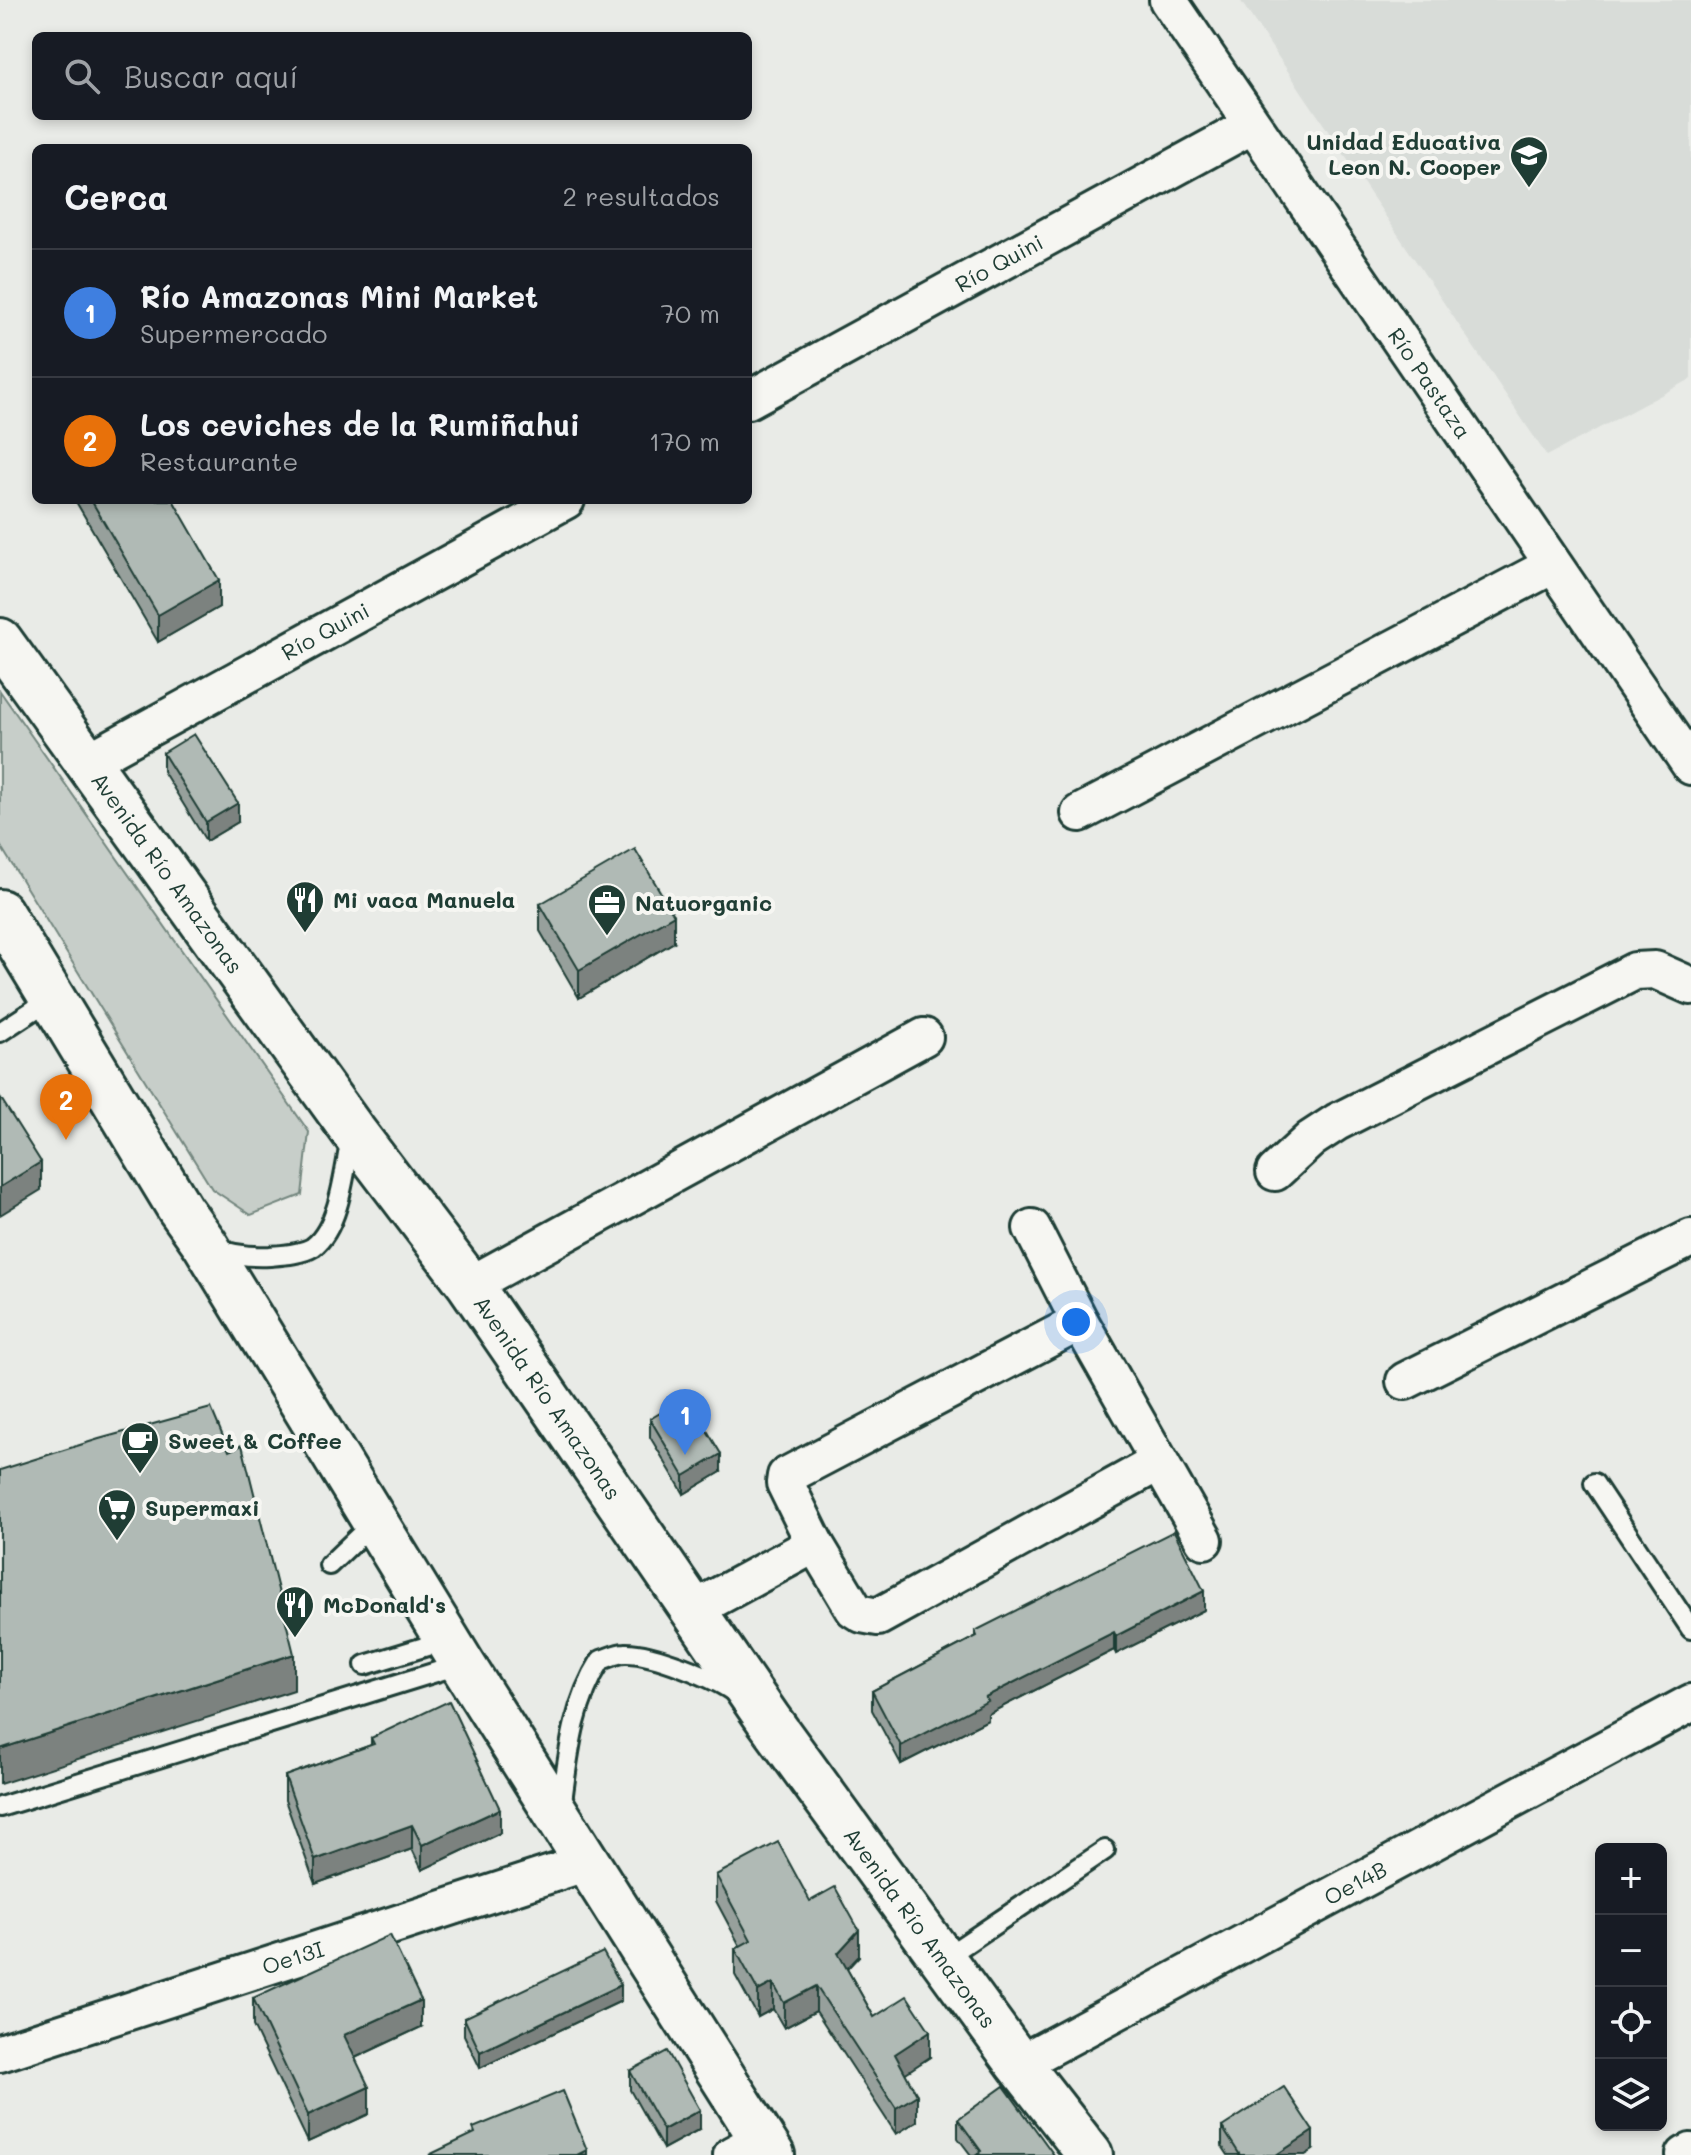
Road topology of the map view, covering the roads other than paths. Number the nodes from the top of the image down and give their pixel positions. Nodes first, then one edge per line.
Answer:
1 (1168, 0) edge
2 (1251, 126) junction
3 (752, 398) edge
4 (559, 504) edge
5 (1553, 565) junction
6 (0, 641) edge
7 (1688, 754) edge
8 (85, 763) junction
9 (1080, 813) dead end
10 (0, 912) edge
11 (1691, 986) edge
12 (52, 998) junction
13 (0, 1032) edge
14 (924, 1037) dead end
15 (353, 1131) junction
16 (1275, 1172) dead end
17 (1032, 1228) dead end
18 (1691, 1238) edge
19 (205, 1244) junction
20 (470, 1285) junction
21 (1080, 1322) junction
22 (1405, 1381) dead end
23 (1159, 1462) junction
24 (1594, 1483) dead end
25 (374, 1522) junction
26 (1204, 1540) dead end
27 (815, 1544) junction
28 (329, 1565) dead end
29 (693, 1610) junction
30 (1691, 1629) edge
31 (454, 1652) junction
32 (365, 1665) dead end
33 (1691, 1703) edge
34 (768, 1719) junction
35 (0, 1807) edge
36 (559, 1818) junction
37 (1105, 1850) dead end
38 (588, 1862) junction
39 (943, 1959) junction
40 (0, 2053) edge
41 (1019, 2064) junction
42 (755, 2150) edge
43 (1691, 2152) edge
44 (1090, 2155) edge
45 (1685, 2155) edge

1 - 2 street, Río Pastaza
2 - 3 street, Río Quini
2 - 5 street, Río Pastaza
4 - 8 street, Río Quini
5 - 7 street, Río Pastaza
5 - 9 street
6 - 8 main road, Avenida Río Amazonas
8 - 15 main road, Avenida Río Amazonas
10 - 12 main road
11 - 16 street
12 - 13 lane
12 - 19 main road
14 - 20 street
15 - 19 lane
15 - 20 main road, Avenida Río Amazonas
17 - 21 street
18 - 22 street
19 - 25 main road
20 - 29 main road, Avenida Río Amazonas
21 - 23 street
21 - 27 street
23 - 26 street
23 - 27 street
24 - 30 lane
25 - 28 lane
25 - 31 main road
27 - 29 street
29 - 34 main road, Avenida Río Amazonas
31 - 32 lane
31 - 35 lane
31 - 36 main road
33 - 41 street, Oe14B
34 - 36 lane
34 - 39 main road, Avenida Río Amazonas
36 - 38 main road
37 - 39 lane
38 - 40 street, Oe13I
38 - 42 main road
39 - 41 main road, Avenida Río Amazonas
41 - 44 main road, Avenida Río Amazonas
43 - 45 street

